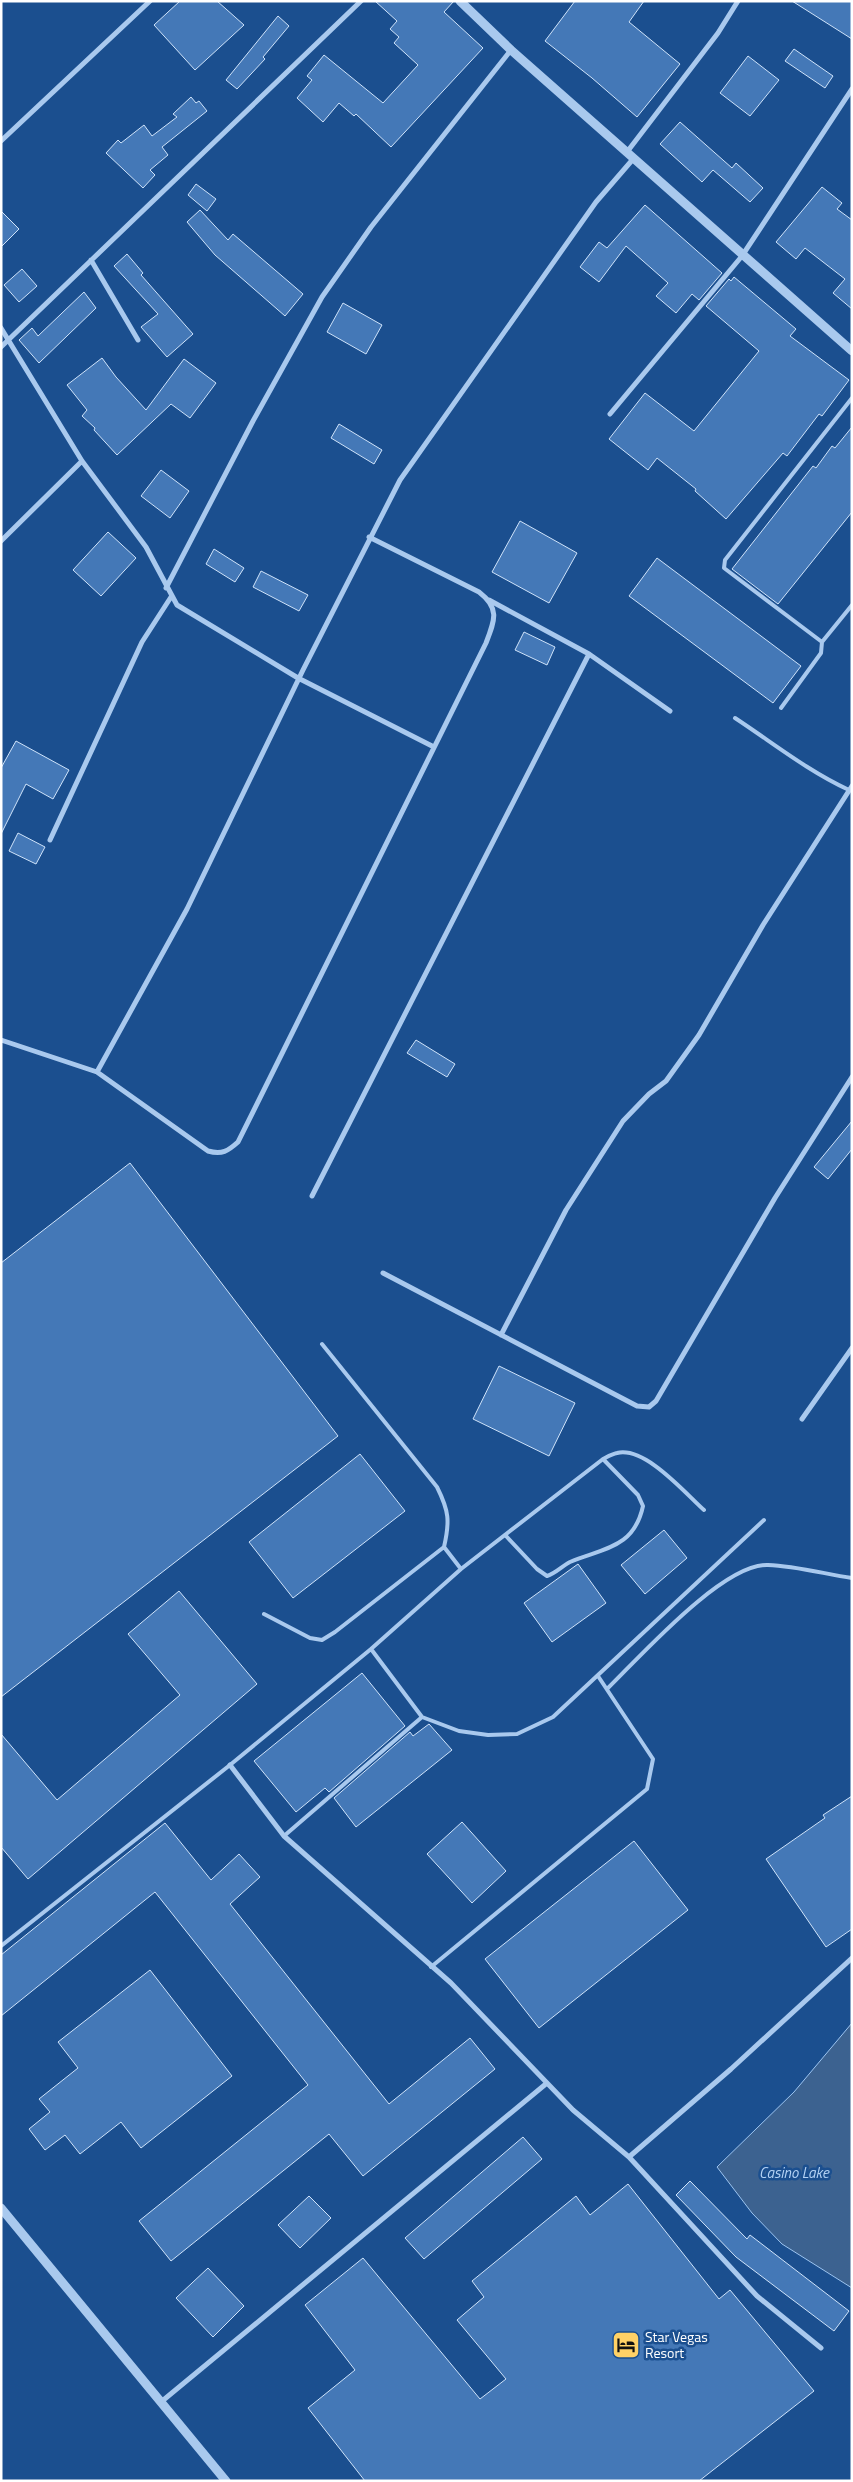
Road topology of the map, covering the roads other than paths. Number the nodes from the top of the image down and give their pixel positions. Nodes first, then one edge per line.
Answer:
1 (150, 1) edge
2 (360, 1) edge
3 (460, 1) edge
4 (738, 1) edge
5 (511, 50) junction
6 (852, 89) edge
7 (1, 141) edge
8 (627, 152) junction
9 (634, 158) junction
10 (742, 256) junction
11 (91, 260) junction
12 (1, 328) edge
13 (9, 340) junction
14 (138, 340) dead end
15 (1, 347) edge
16 (852, 350) edge
17 (852, 398) edge
18 (610, 414) dead end
19 (82, 461) junction
20 (369, 537) junction
21 (1, 541) edge
22 (166, 588) junction
23 (171, 597) junction
24 (489, 600) junction
25 (852, 605) edge
26 (822, 642) junction
27 (589, 654) junction
28 (298, 678) junction
29 (780, 708) dead end
30 (670, 711) dead end
31 (735, 718) dead end
32 (434, 747) junction
33 (850, 788) edge
34 (50, 840) dead end
35 (1, 1040) edge
36 (96, 1072) junction
37 (852, 1076) edge
38 (312, 1196) dead end
39 (382, 1273) dead end
40 (501, 1335) junction
41 (322, 1344) dead end
42 (852, 1348) edge
43 (802, 1419) dead end
44 (603, 1459) junction
45 (704, 1510) dead end
46 (764, 1520) dead end
47 (506, 1536) junction
48 (444, 1547) junction
49 (461, 1569) junction
50 (852, 1578) edge
51 (264, 1614) dead end
52 (371, 1649) junction
53 (598, 1676) junction
54 (607, 1689) junction
55 (422, 1717) junction
56 (230, 1765) junction
57 (284, 1836) junction
58 (1, 1946) edge
59 (852, 1958) edge
60 (431, 1967) junction
61 (547, 2083) junction
62 (630, 2157) junction
63 (1, 2208) edge
64 (820, 2348) dead end
65 (161, 2402) junction
66 (226, 2481) edge

1 - 7 street
2 - 11 street
3 - 5 street
4 - 8 street
5 - 8 street
5 - 22 street
6 - 10 street
8 - 9 street
9 - 10 street
9 - 20 street
10 - 16 street
10 - 18 street
11 - 13 street
11 - 14 street
12 - 13 street
13 - 15 street
13 - 19 street
17 - 26 lane
19 - 21 street
19 - 22 street
20 - 24 street
20 - 28 street
22 - 23 street
23 - 28 street
23 - 34 street
24 - 27 street
24 - 32 street
25 - 26 lane
26 - 29 lane
27 - 30 street
27 - 38 street
28 - 32 street
28 - 36 street
31 - 33 lane
32 - 36 street
33 - 40 street
35 - 36 street
37 - 40 street
39 - 40 street
41 - 48 lane
42 - 43 street
44 - 45 lane
44 - 47 lane
44 - 47 lane
46 - 53 lane
47 - 49 lane
48 - 49 lane
48 - 51 lane
49 - 52 lane
50 - 54 lane
52 - 55 lane
52 - 56 lane
53 - 54 lane
53 - 55 lane
54 - 60 lane
55 - 57 lane
56 - 57 street
56 - 58 lane
57 - 60 street
59 - 62 street
60 - 61 street
61 - 62 street
61 - 65 street
62 - 64 street
63 - 65 street
65 - 66 street

